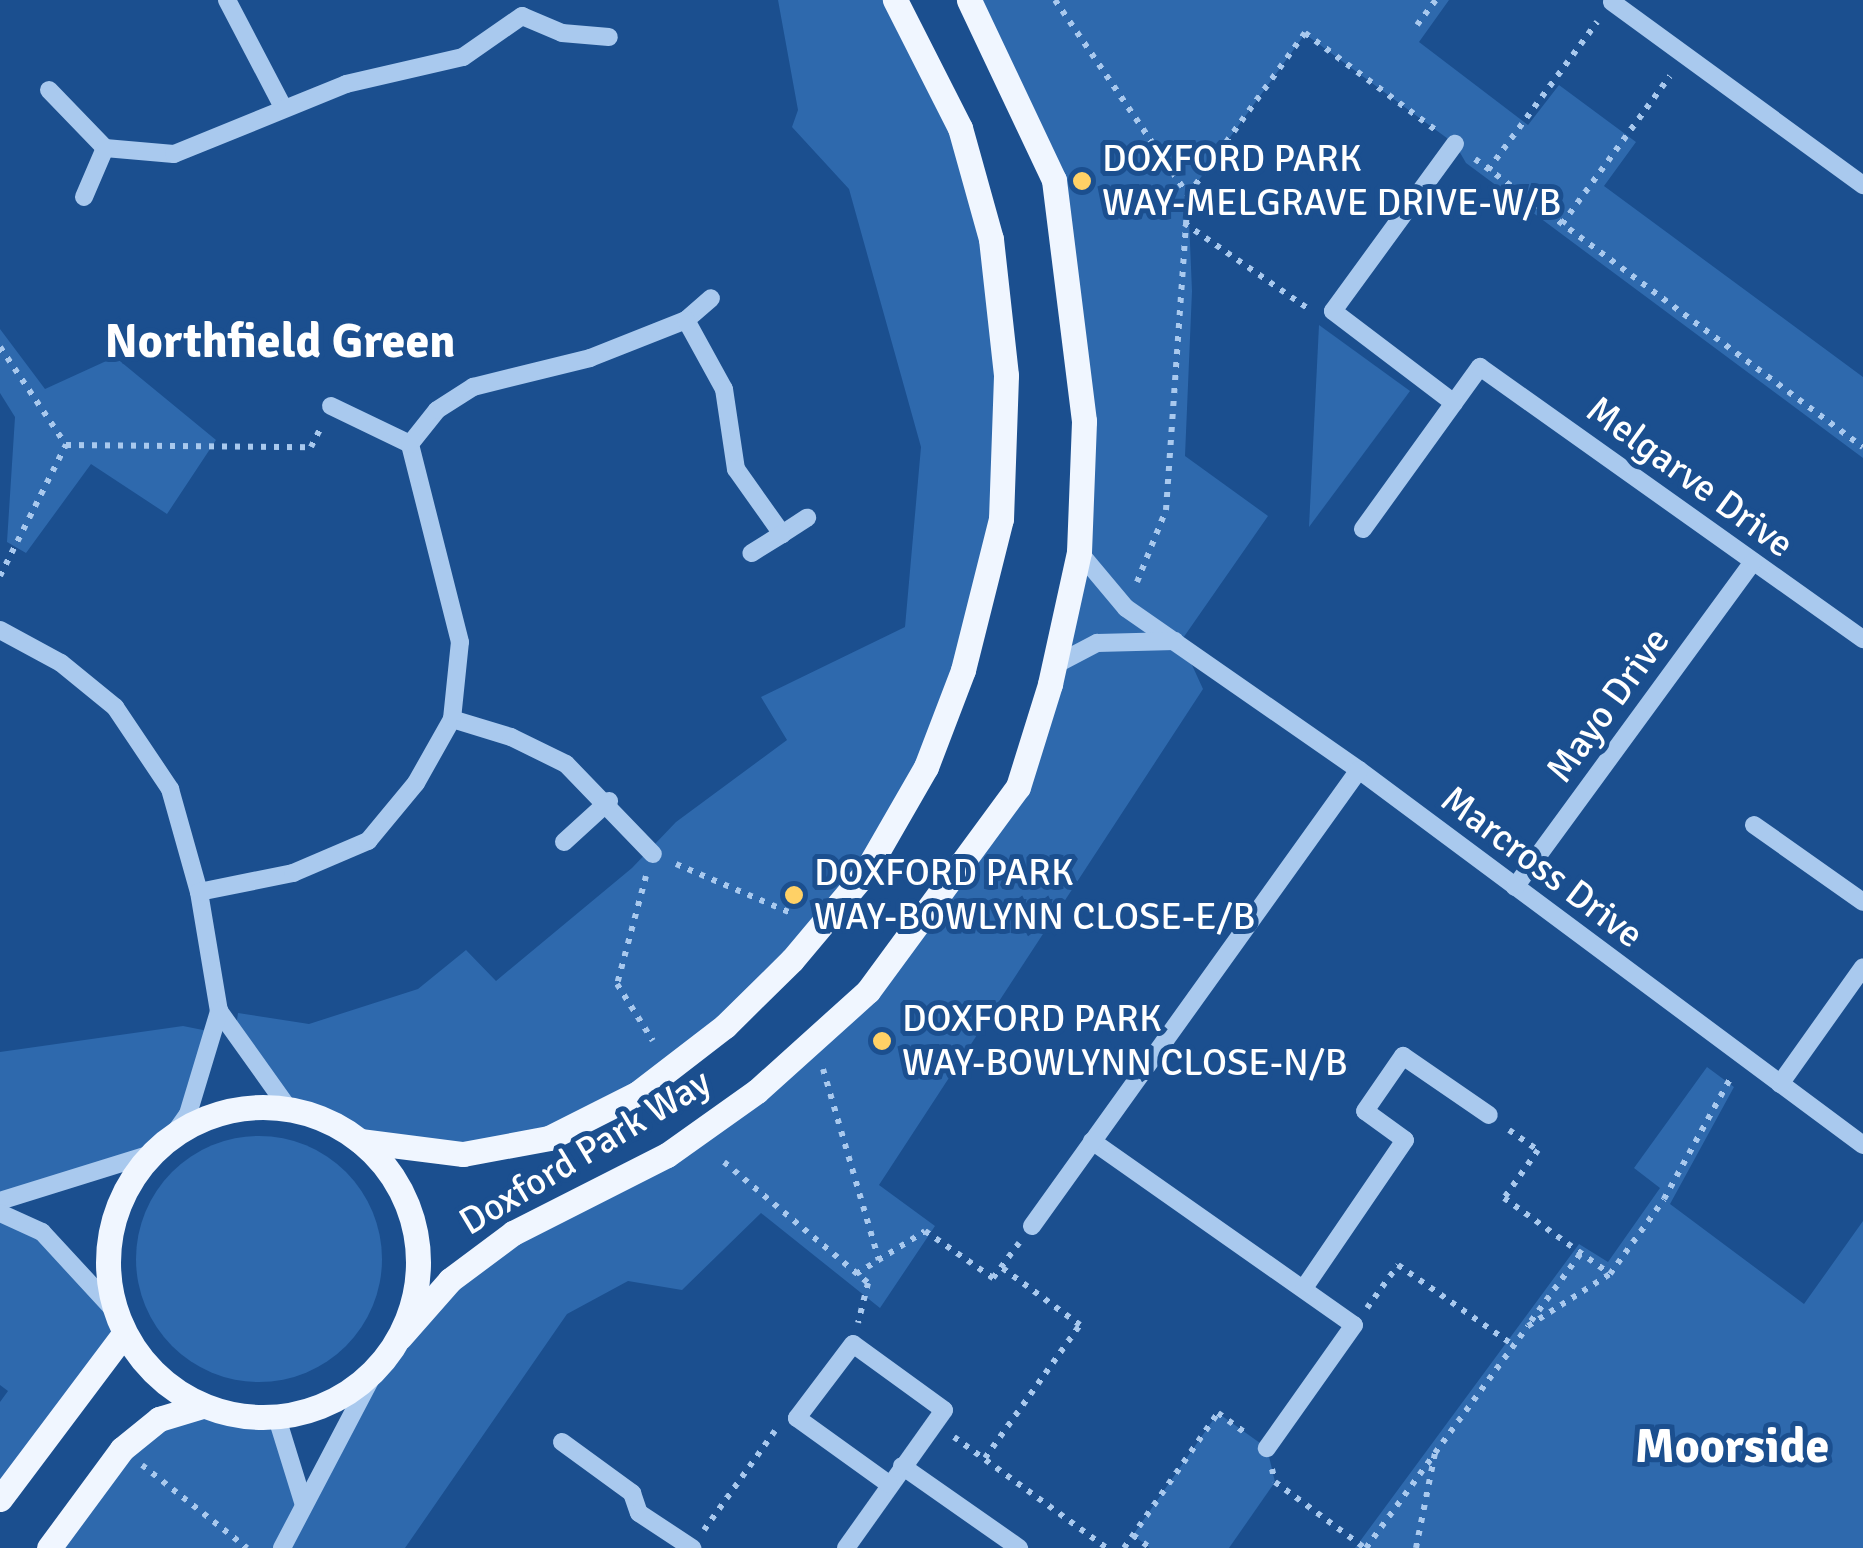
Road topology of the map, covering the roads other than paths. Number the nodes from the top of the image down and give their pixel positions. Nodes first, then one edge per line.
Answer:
1 (227, 0) edge
2 (895, 0) edge
3 (969, 0) edge
4 (1612, 2) edge
5 (521, 8) edge
6 (608, 38) dead end
7 (49, 90) dead end
8 (283, 107) junction
9 (1455, 144) road end
10 (105, 148) junction
11 (1863, 184) edge
12 (84, 197) dead end
13 (712, 298) dead end
14 (686, 320) junction
15 (1454, 403) junction
16 (331, 406) road end
17 (410, 444) junction
18 (807, 518) dead end
19 (1363, 529) dead end
20 (782, 534) junction
21 (1079, 552) junction
22 (751, 554) dead end
23 (1753, 562) junction
24 (0, 630) edge
25 (1863, 640) edge
26 (1180, 642) junction
27 (1054, 666) junction
28 (452, 719) junction
29 (1359, 770) junction
30 (608, 802) junction
31 (1754, 825) dead end
32 (564, 842) dead end
33 (653, 854) road end
34 (1514, 887) junction
35 (199, 892) junction
36 (1863, 902) edge
37 (1863, 967) edge
38 (219, 1010) junction
39 (1780, 1084) junction
40 (288, 1109) junction
41 (1489, 1115) road end
42 (174, 1134) junction
43 (360, 1141) junction
44 (1092, 1141) junction
45 (1863, 1145) edge
46 (151, 1154) junction
47 (0, 1202) edge
48 (0, 1213) edge
49 (1032, 1226) road end
50 (1304, 1288) junction
51 (120, 1322) junction
52 (400, 1337) junction
53 (375, 1371) junction
54 (202, 1406) junction
55 (278, 1418) junction
56 (562, 1442) dead end
57 (1267, 1448) road end
58 (902, 1466) junction
59 (889, 1484) junction
60 (0, 1499) edge
61 (304, 1505) junction
62 (681, 1545) edge
63 (49, 1548) edge
64 (282, 1548) edge
65 (846, 1548) edge
66 (1018, 1548) edge

1 - 8 street
2 - 43 main road, Doxford Park Way
3 - 21 main road, Doxford Park Way
4 - 11 street
5 - 6 street
5 - 8 street
7 - 10 street
8 - 10 street
9 - 15 street
10 - 12 street
13 - 14 street
14 - 17 street
14 - 20 street
15 - 19 street
15 - 23 street, Melgarve Drive
16 - 17 street
17 - 28 street
18 - 20 street
20 - 22 street
21 - 26 street, Marcross Drive
21 - 27 main road, Doxford Park Way
23 - 25 street, Melgarve Drive
23 - 34 street, Mayo Drive
24 - 35 street
26 - 27 street
26 - 29 street, Marcross Drive
27 - 52 main road, Doxford Park Way
28 - 30 street
28 - 35 street
29 - 34 street, Marcross Drive
29 - 44 street
30 - 32 street
30 - 33 street
31 - 36 street
34 - 39 street, Marcross Drive
35 - 38 street
37 - 39 street
38 - 40 street
38 - 42 street
39 - 45 street, Marcross Drive
40 - 42 main road, Doxford Park Way
40 - 43 main road, Doxford Park Way
41 - 50 street
42 - 46 main road, Doxford Park Way
43 - 52 main road, Doxford Park Way
44 - 49 street
44 - 50 street
46 - 47 street
46 - 51 main road, Doxford Park Way
48 - 51 street
50 - 57 street
51 - 54 main road, Doxford Park Way
51 - 60 main road
52 - 53 main road, Doxford Park Way
53 - 55 main road, Doxford Park Way
53 - 61 street
54 - 55 main road, Doxford Park Way
54 - 63 main road
55 - 61 street
56 - 62 street
58 - 59 street
58 - 59 street
58 - 66 street
59 - 65 street
61 - 64 street

